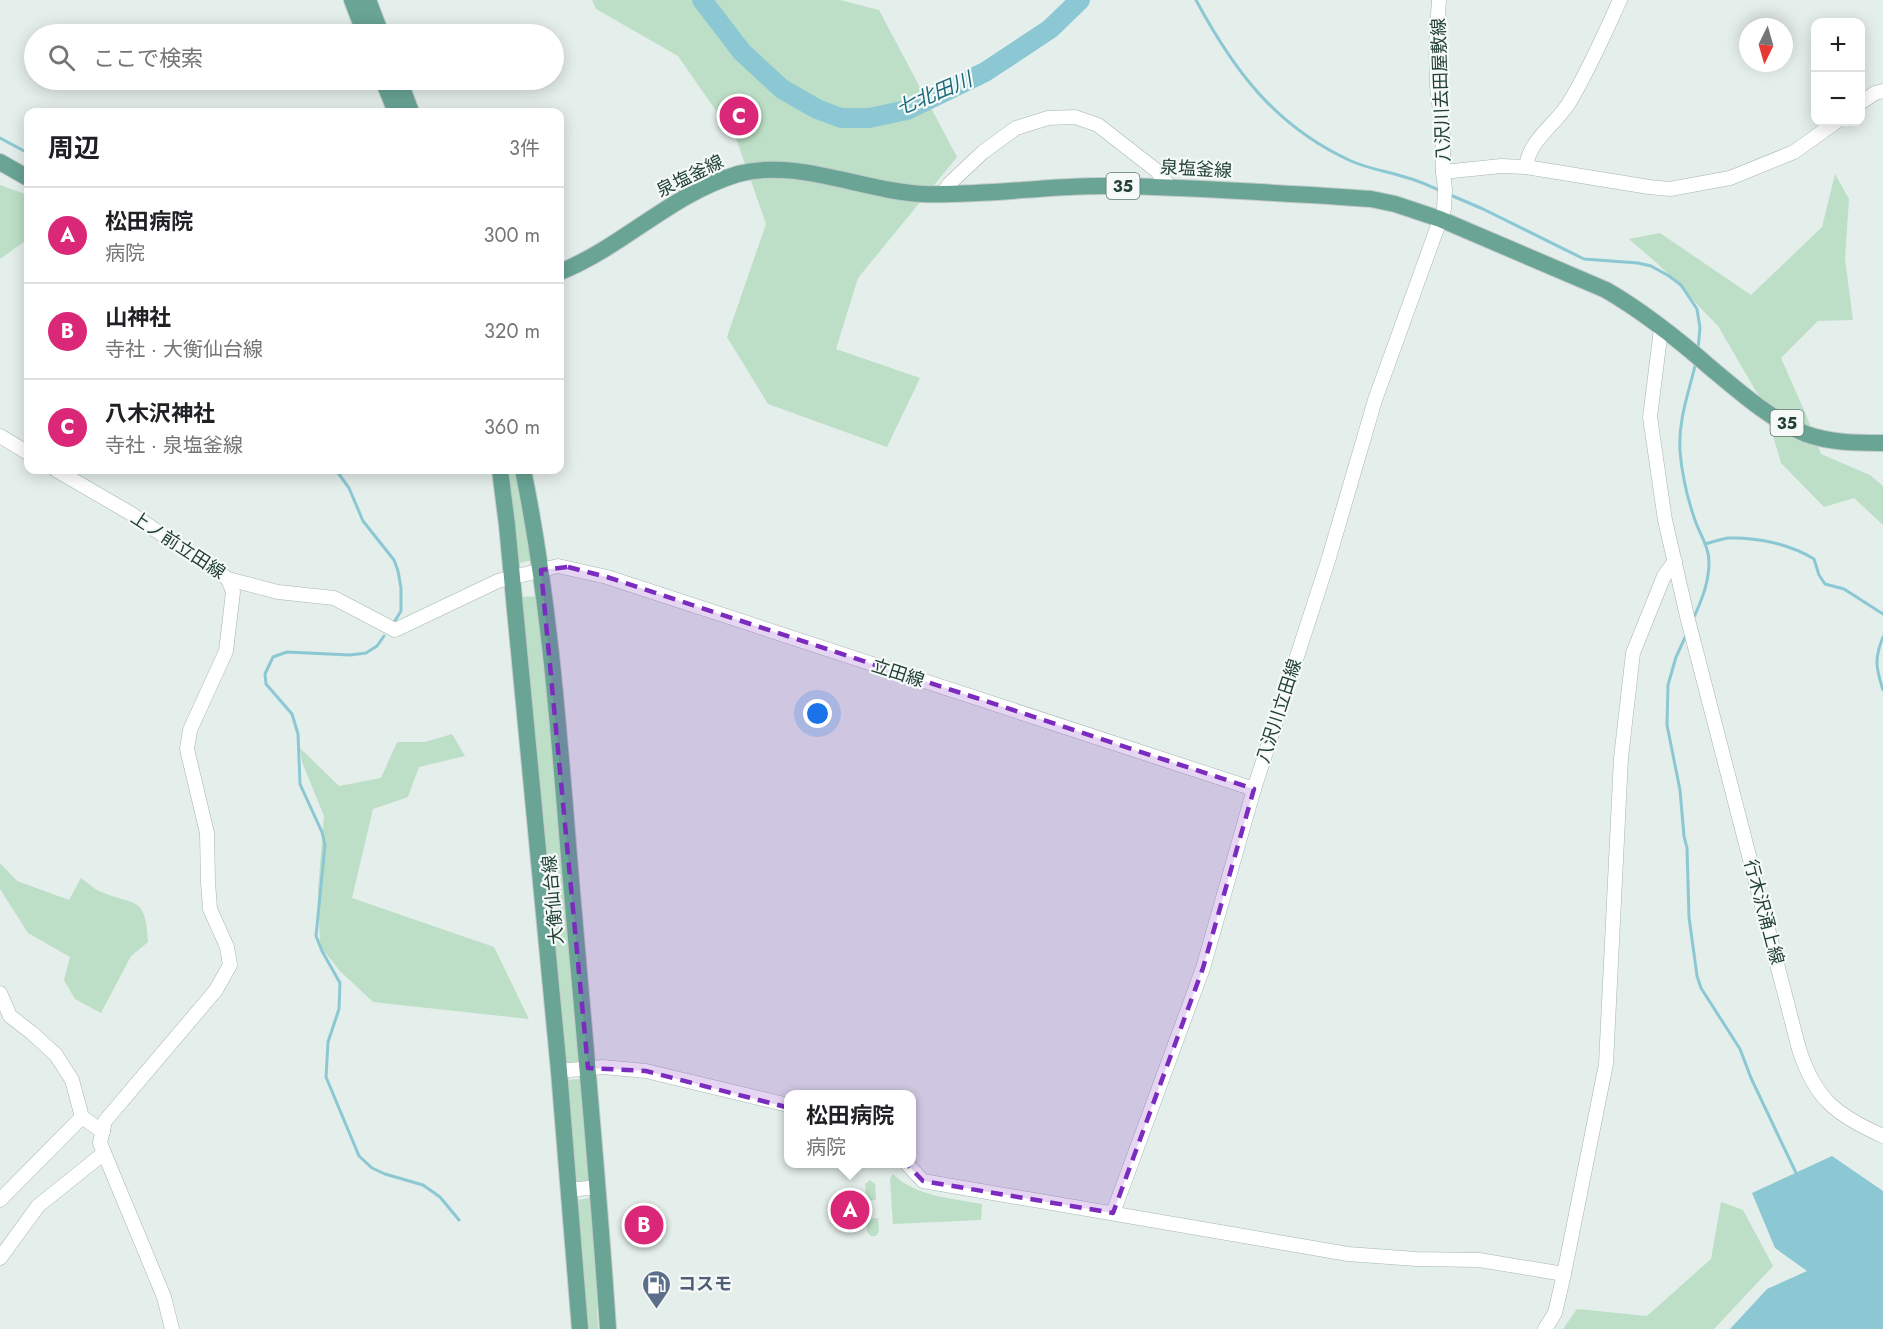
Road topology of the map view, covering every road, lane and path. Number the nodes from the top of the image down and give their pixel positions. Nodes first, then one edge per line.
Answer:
1 (352, 0) edge
2 (368, 0) edge
3 (1439, 0) edge
4 (1620, 0) edge
5 (361, 24) edge
6 (377, 24) edge
7 (387, 90) edge
8 (403, 90) edge
9 (1883, 91) edge
10 (1865, 100) edge
11 (394, 108) edge
12 (410, 108) edge
13 (1830, 126) edge
14 (0, 162) edge
15 (1526, 167) junction
16 (24, 176) edge
17 (1444, 176) junction
18 (1170, 187) junction
19 (943, 194) junction
20 (1442, 214) junction
21 (564, 270) edge
22 (1661, 328) junction
23 (0, 436) edge
24 (1883, 443) edge
25 (24, 451) edge
26 (63, 474) edge
27 (500, 474) edge
28 (524, 474) edge
29 (1675, 561) junction
30 (541, 570) junction
31 (512, 576) junction
32 (228, 579) junction
33 (1254, 789) junction
34 (0, 993) edge
35 (588, 1068) junction
36 (559, 1071) junction
37 (784, 1104) edge
38 (82, 1117) junction
39 (103, 1132) junction
40 (1883, 1136) edge
41 (104, 1153) junction
42 (911, 1168) edge
43 (598, 1187) junction
44 (569, 1190) junction
45 (0, 1200) edge
46 (1113, 1213) junction
47 (0, 1258) edge
48 (1564, 1274) junction
49 (172, 1329) edge
50 (580, 1329) edge
51 (608, 1329) edge
52 (1545, 1329) edge

1 - 5 main road
2 - 6 main road
3 - 17 street, 八沢川去田屋敷線
4 - 15 street
7 - 11 main road
8 - 12 main road
9 - 10 street
13 - 15 street
14 - 16 main road
15 - 17 street
17 - 20 street, 八沢川去田屋敷線
18 - 19 main road, 泉塩釜線 / 35
18 - 19 street
18 - 20 main road, 泉塩釜線 / 35
19 - 21 main road, 泉塩釜線 / 35
20 - 22 main road, 泉塩釜線 / 35
20 - 33 street, 八沢川立田線
22 - 24 main road, 泉塩釜線 / 35
22 - 29 street, 行木沢涌上線
23 - 25 street
26 - 32 street, 上ノ前立田線
27 - 31 main road, 大衡仙台線
28 - 30 main road, 大衡仙台線
29 - 40 street, 行木沢涌上線
29 - 48 street
30 - 31 street, 上ノ前立田線
30 - 33 street, 立田線
30 - 35 main road, 大衡仙台線
31 - 32 street, 上ノ前立田線
31 - 36 main road, 大衡仙台線
32 - 39 street
33 - 46 street, 八沢川立田線
34 - 38 street
35 - 36 street
35 - 37 street
35 - 43 main road, 大衡仙台線
36 - 44 main road, 大衡仙台線
38 - 39 street
38 - 45 street
39 - 41 street
41 - 47 street
41 - 49 street
42 - 46 street
43 - 44 street
43 - 51 main road, 大衡仙台線
44 - 50 main road, 大衡仙台線
46 - 48 street
48 - 52 street

